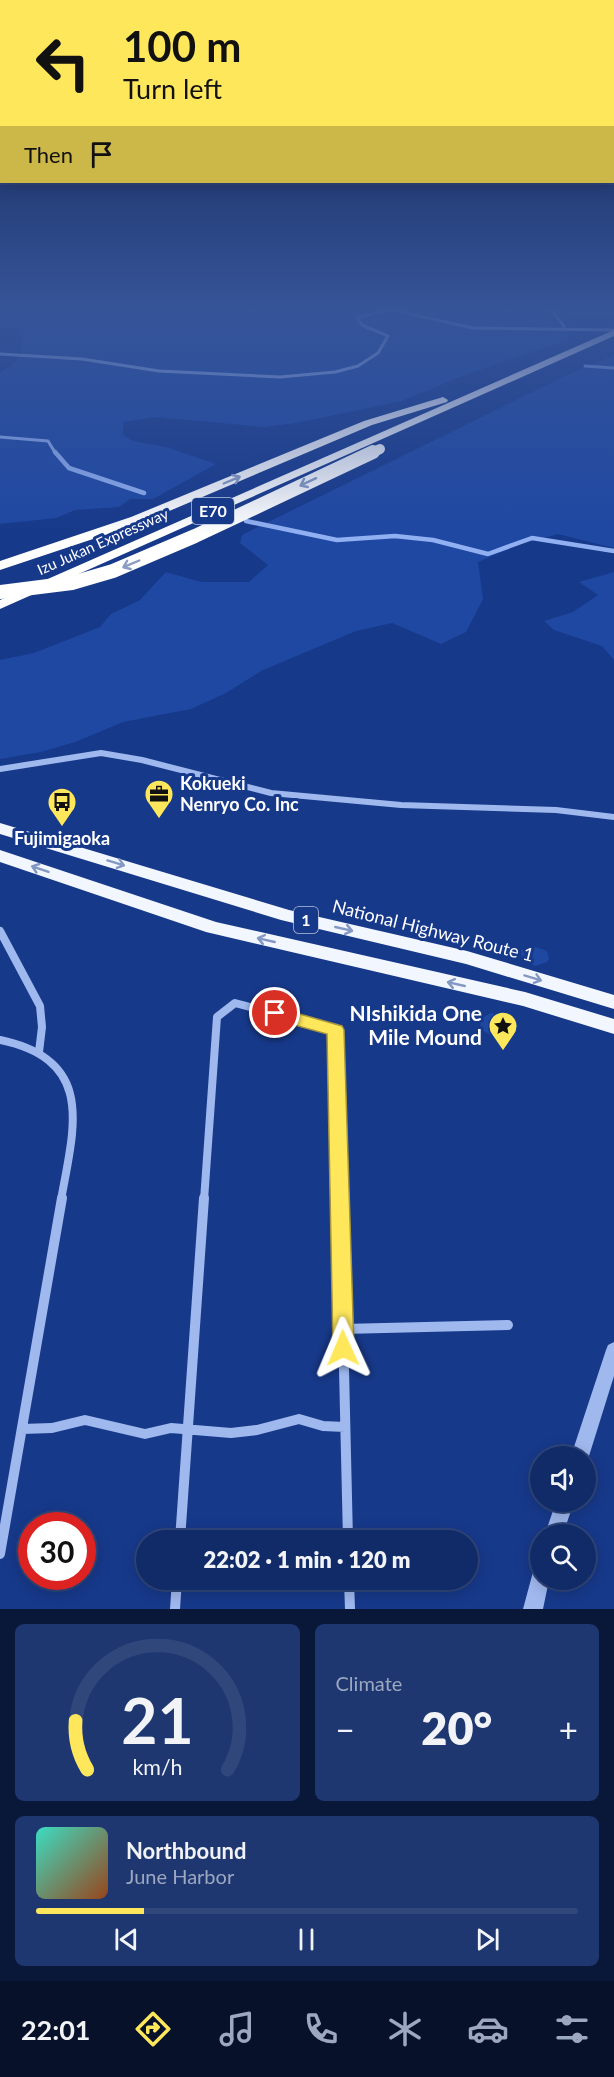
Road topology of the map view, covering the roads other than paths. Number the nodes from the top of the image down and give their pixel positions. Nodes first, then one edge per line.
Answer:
1 (499, 384) edge
2 (501, 384) edge
3 (501, 384) edge
4 (0, 566) edge
5 (0, 592) edge
6 (0, 605) edge
7 (0, 769) edge
8 (614, 817) edge
9 (0, 828) edge
10 (0, 856) edge
11 (0, 931) edge
12 (614, 1002) edge
13 (614, 1027) edge
14 (0, 1040) edge
15 (39, 1052) junction
16 (508, 1325) dead end
17 (343, 1329) junction
18 (614, 1350) edge
19 (345, 1427) junction
20 (22, 1429) junction
21 (188, 1429) junction
22 (583, 1446) edge
23 (3, 1515) edge
24 (181, 1530) edge
25 (348, 1530) edge
26 (0, 1554) edge
27 (176, 1590) edge
28 (349, 1590) edge
29 (537, 1590) edge
30 (175, 1609) edge
31 (350, 1609) edge
32 (533, 1609) edge

4 -> 1 highway
2 - 6 highway, Izu Jukan Expressway / E70
3 -> 5 highway, bridge
7 - 8 street
9 -> 12 highway, National Highway Route 1 / 1
13 -> 10 highway, 1
11 - 15 street
14 - 15 street
15 - 20 street
16 - 17 street
17 - 19 street
17 - 21 street
18 - 22 street
19 - 21 street
19 - 25 street
20 - 21 street
20 - 23 street
21 - 24 street
23 - 26 street
27 - 30 street
28 - 31 street
29 - 32 street

